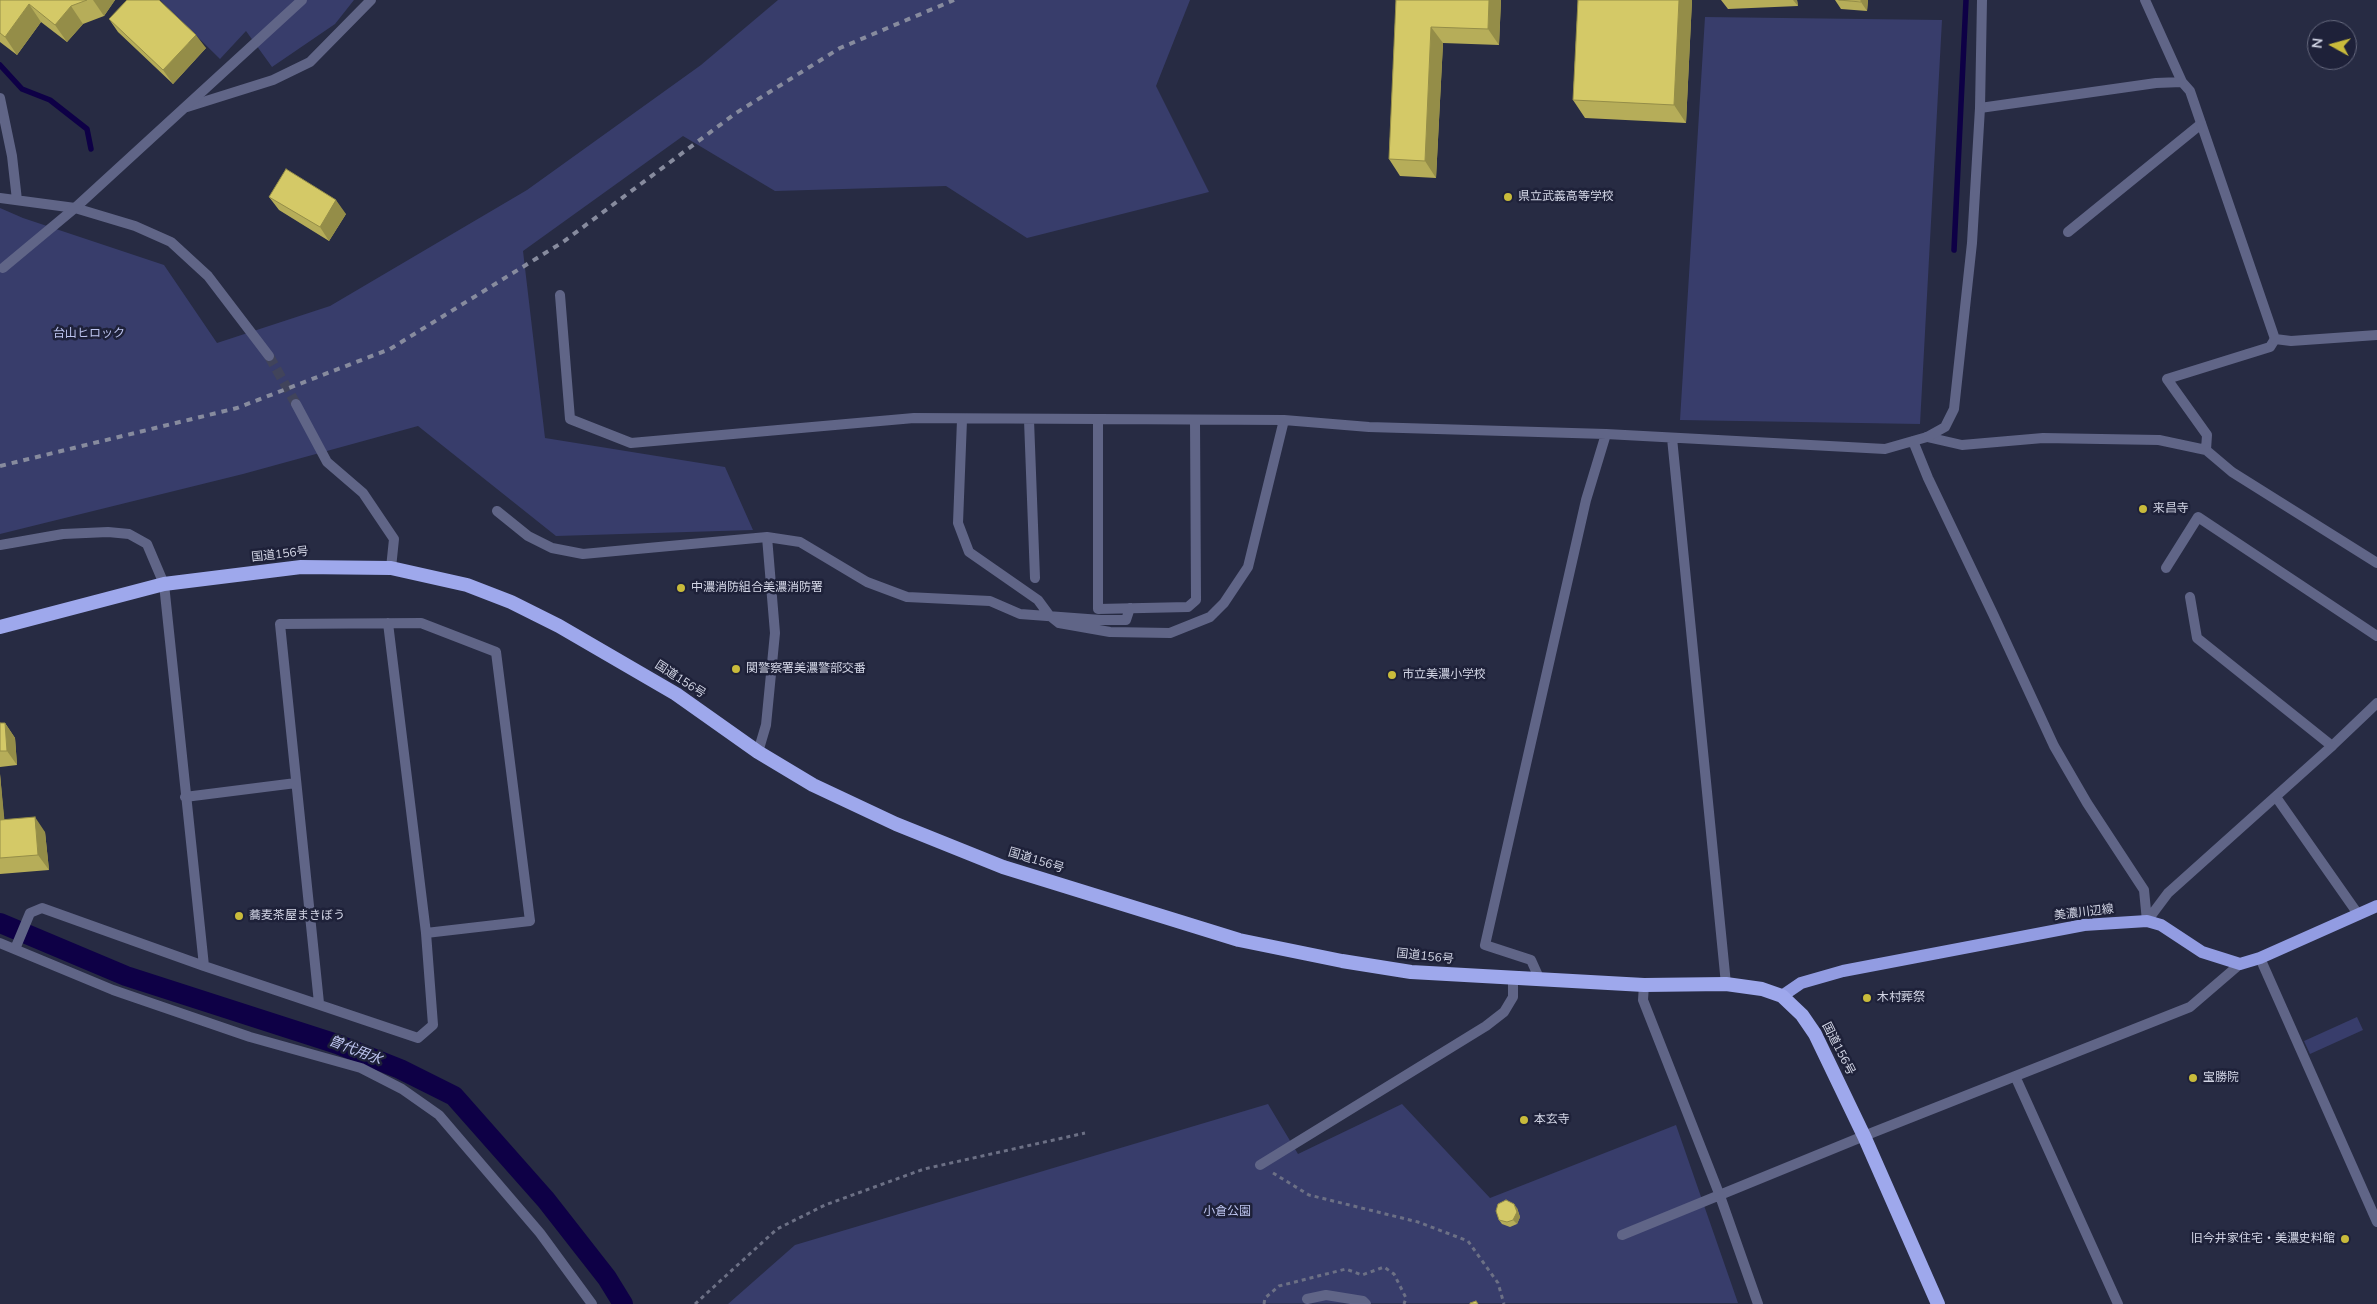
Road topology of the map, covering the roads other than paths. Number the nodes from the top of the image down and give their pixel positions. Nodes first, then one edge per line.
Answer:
1 (302, 0) edge
2 (371, 0) edge
3 (1982, 0) edge
4 (2145, 0) edge
5 (2182, 82) junction
6 (0, 98) edge
7 (188, 107) junction
8 (1980, 108) junction
9 (2201, 124) junction
10 (0, 198) edge
11 (17, 200) junction
12 (75, 208) junction
13 (2068, 232) dead end
14 (3, 268) dead end
15 (560, 295) dead end
16 (2377, 335) edge
17 (2275, 339) junction
18 (269, 356) tunnel mouth
19 (296, 404) tunnel mouth
20 (962, 420) junction
21 (1029, 420) junction
22 (1098, 420) junction
23 (1195, 420) junction
24 (1284, 420) junction
25 (1606, 434) junction
26 (1927, 437) junction
27 (1672, 438) junction
28 (1912, 441) junction
29 (2206, 450) junction
30 (497, 511) dead end
31 (767, 537) junction
32 (0, 545) edge
33 (2377, 563) edge
34 (392, 568) junction
35 (2166, 568) dead end
36 (1035, 578) dead end
37 (164, 584) junction
38 (2190, 597) dead end
39 (1130, 608) junction
40 (1049, 615) junction
41 (388, 622) junction
42 (0, 627) edge
43 (2377, 636) edge
44 (2376, 708) edge
45 (2332, 746) junction
46 (758, 752) junction
47 (296, 783) junction
48 (185, 797) junction
49 (2276, 797) junction
50 (2377, 906) edge
51 (2358, 914) junction
52 (2147, 921) junction
53 (426, 933) junction
54 (0, 943) edge
55 (16, 948) junction
56 (2260, 958) junction
57 (2240, 964) junction
58 (204, 966) junction
59 (1513, 979) junction
60 (1540, 980) junction
61 (1726, 984) junction
62 (1644, 985) junction
63 (1782, 996) junction
64 (319, 1003) junction
65 (2015, 1076) junction
66 (1864, 1136) junction
67 (1260, 1166) road end
68 (1720, 1196) junction
69 (2377, 1222) edge
70 (1622, 1236) dead end
71 (1307, 1299) dead end
72 (592, 1304) edge
73 (1366, 1304) edge
74 (1758, 1304) edge
75 (1938, 1304) edge
76 (2118, 1304) edge

1 - 7 street
2 - 7 street
3 - 8 street
4 - 5 street
5 - 8 street
5 - 9 street
6 - 11 street
7 - 12 street
8 - 26 street
9 - 13 street
9 - 17 street
10 - 11 street
11 - 12 street
12 - 14 street
12 - 18 street
15 - 20 street
16 - 17 street
17 - 29 street
19 - 34 street
20 - 21 street
20 - 40 street
21 - 22 street
21 - 36 street
22 - 23 street
22 - 39 street
23 - 24 street
23 - 39 street
24 - 25 street
24 - 40 street
25 - 27 street
25 - 60 street
26 - 28 street
26 - 29 street
27 - 28 street
27 - 61 street
28 - 52 street
29 - 33 street
30 - 31 street
31 - 40 street
31 - 46 street
32 - 37 street
34 - 37 highway, 国道156号
34 - 46 highway, 国道156号
35 - 43 street
37 - 42 highway, 国道156号
37 - 48 street
38 - 45 street
39 - 40 street
41 - 47 street
41 - 53 street
41 - 53 street
44 - 45 street
45 - 49 street
46 - 59 highway, 国道156号
47 - 48 street
47 - 64 street
48 - 58 street
49 - 51 street
49 - 52 street
50 - 51 main road
51 - 56 main road
52 - 57 main road, 美濃川辺線
52 - 63 main road, 美濃川辺線
53 - 64 street
54 - 55 street
55 - 58 street
55 - 72 street
56 - 57 main road
56 - 69 street
57 - 65 street
58 - 64 street
59 - 60 highway, 国道156号
59 - 67 street
60 - 62 highway, 国道156号
61 - 62 highway, 国道156号
61 - 63 highway, 国道156号
62 - 68 street
63 - 66 highway, 国道156号
65 - 66 street
65 - 76 street
66 - 68 street
66 - 75 highway, 国道156号
68 - 70 street
68 - 74 street
71 - 73 street

